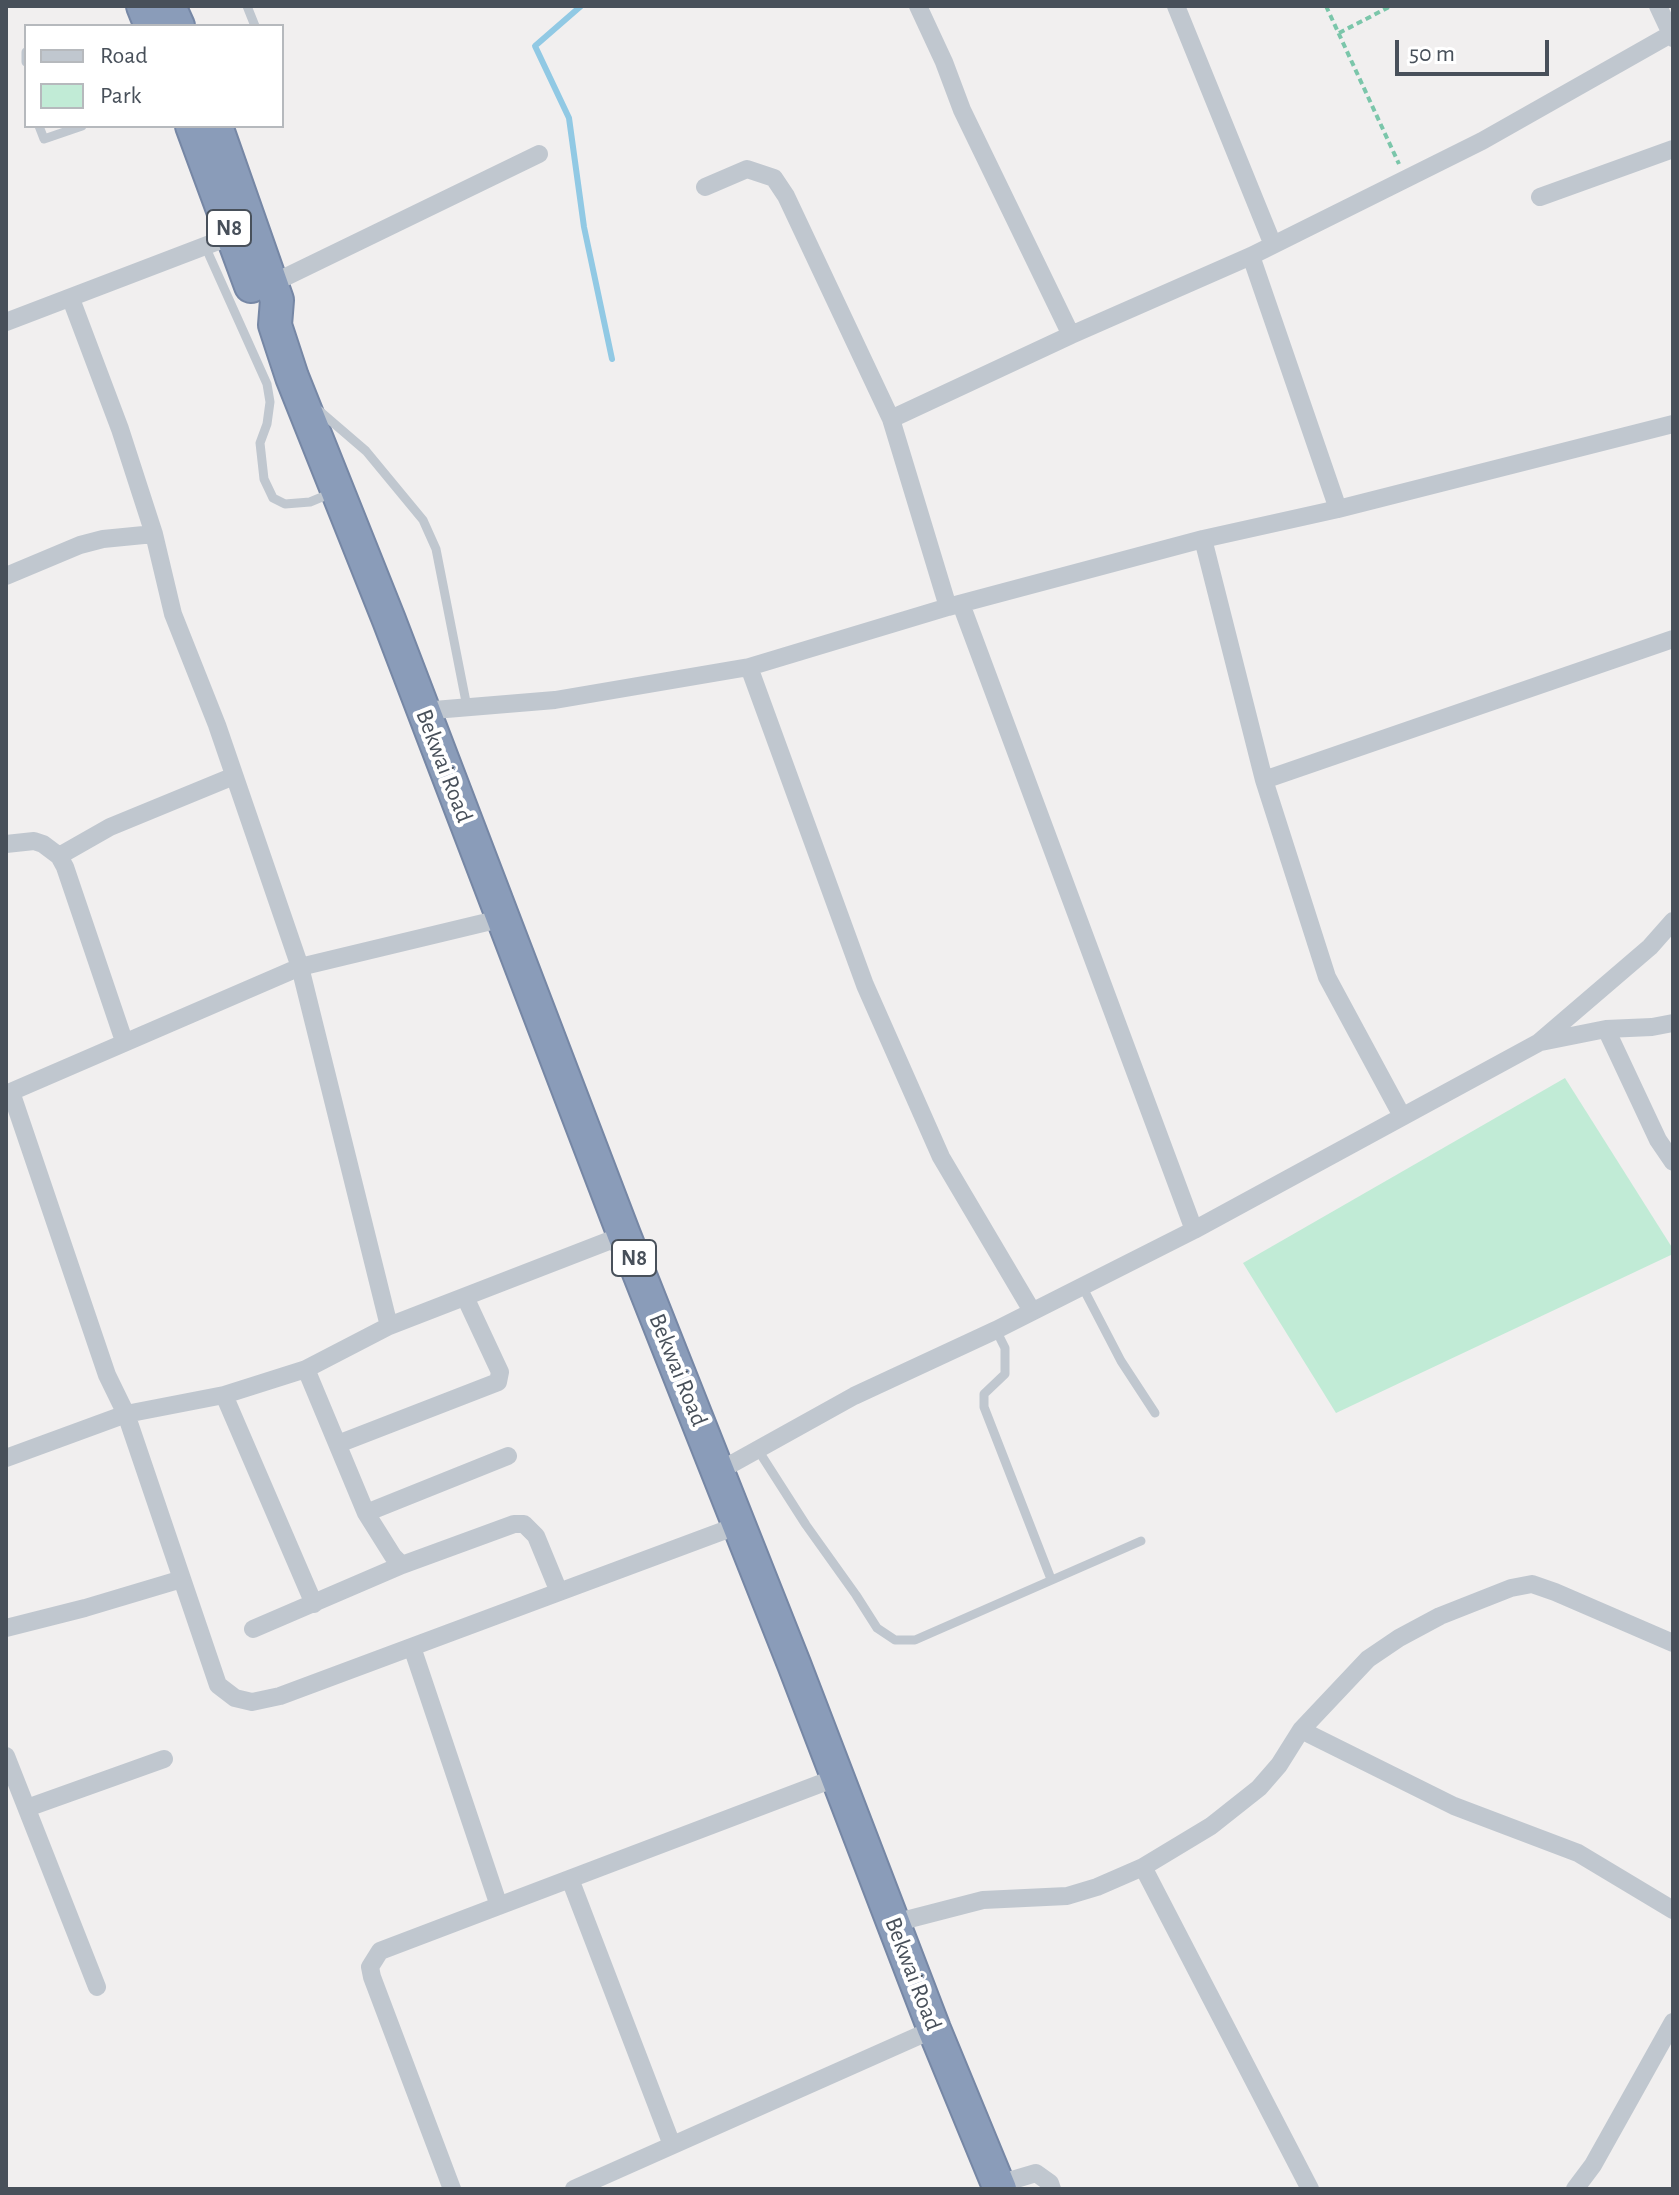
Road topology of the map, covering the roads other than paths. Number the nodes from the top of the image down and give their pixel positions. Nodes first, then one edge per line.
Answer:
1 (918, 6) edge
2 (1176, 6) edge
3 (1658, 6) edge
4 (1672, 36) edge
5 (39, 128) edge
6 (76, 128) edge
7 (193, 128) edge
8 (216, 128) edge
9 (1673, 149) edge
10 (539, 154) dead end
11 (705, 187) dead end
12 (1540, 197) dead end
13 (230, 237) junction
14 (1273, 245) junction
15 (1251, 256) junction
16 (263, 288) junction
17 (71, 299) junction
18 (6, 322) edge
19 (1071, 335) junction
20 (286, 384) junction
21 (891, 419) junction
22 (1673, 424) edge
23 (337, 490) junction
24 (1338, 509) junction
25 (154, 534) junction
26 (1203, 539) junction
27 (6, 576) edge
28 (955, 605) junction
29 (1673, 639) edge
30 (749, 667) junction
31 (467, 707) junction
32 (422, 711) junction
33 (234, 776) junction
34 (1264, 780) junction
35 (6, 844) edge
36 (59, 856) junction
37 (504, 918) junction
38 (1673, 921) edge
39 (300, 967) junction
40 (1673, 1023) edge
41 (1606, 1029) junction
42 (124, 1041) junction
43 (1538, 1043) junction
44 (8, 1093) edge
45 (1402, 1116) junction
46 (1673, 1162) edge
47 (1194, 1230) junction
48 (624, 1235) junction
49 (1082, 1286) junction
50 (465, 1297) junction
51 (1032, 1311) junction
52 (389, 1326) junction
53 (996, 1330) junction
54 (306, 1369) junction
55 (224, 1395) junction
56 (1155, 1413) dead end
57 (126, 1414) junction
58 (338, 1444) junction
59 (758, 1450) junction
60 (508, 1456) dead end
61 (6, 1458) edge
62 (719, 1471) junction
63 (366, 1513) junction
64 (739, 1525) junction
65 (1141, 1541) dead end
66 (402, 1565) junction
67 (182, 1579) junction
68 (1051, 1579) junction
69 (559, 1592) junction
70 (314, 1604) junction
71 (6, 1628) edge
72 (253, 1629) dead end
73 (1673, 1643) edge
74 (412, 1647) junction
75 (1301, 1730) junction
76 (6, 1756) edge
77 (164, 1759) dead end
78 (838, 1777) junction
79 (27, 1808) junction
80 (1143, 1867) junction
81 (570, 1879) junction
82 (499, 1906) junction
83 (1673, 1910) edge
84 (894, 1923) junction
85 (97, 1987) dead end
86 (1673, 2022) edge
87 (934, 2029) junction
88 (672, 2145) junction
89 (994, 2187) edge
90 (452, 2189) edge
91 (574, 2189) edge
92 (1052, 2189) edge
93 (1310, 2189) edge
94 (1575, 2189) edge

1 - 19 street
2 - 14 street
3 - 4 street
4 - 14 street
5 - 6 lane
7 - 13 highway, Bekwai Road / N8
8 - 13 highway, Bekwai Road / N8
9 - 12 street
10 - 16 street
11 - 21 street
13 - 16 highway, Bekwai Road / N8
13 - 17 street
13 - 20 lane
14 - 15 street
15 - 19 street
15 - 24 street
16 - 20 highway, Bekwai Road / N8
17 - 18 street
17 - 25 street
19 - 21 street
20 - 23 highway, Bekwai Road / N8
20 - 23 lane
20 - 31 lane
21 - 28 street
22 - 24 street
23 - 32 highway, Bekwai Road / N8
24 - 26 street
25 - 27 street
25 - 33 street
26 - 28 street
26 - 34 street
28 - 30 street
28 - 47 street
29 - 34 street
30 - 31 street
30 - 51 street
31 - 32 street
32 - 37 highway, Bekwai Road / N8
33 - 36 street
33 - 39 street
34 - 45 street
35 - 36 street
36 - 42 street
37 - 39 street
37 - 48 highway, Bekwai Road / N8
38 - 43 street
39 - 42 street
39 - 52 street
40 - 41 street
41 - 43 street
41 - 46 street
42 - 44 street
43 - 45 street
44 - 57 street
45 - 47 street
47 - 49 street
48 - 50 street
48 - 62 highway, Bekwai Road / N8
49 - 51 street
49 - 56 lane
50 - 52 street
50 - 58 street
51 - 53 street
52 - 54 street
53 - 59 street
53 - 68 lane
54 - 55 street
54 - 58 street
55 - 57 street
55 - 70 street
57 - 61 street
57 - 67 street
58 - 63 street
59 - 62 street
59 - 68 lane
60 - 63 street
62 - 64 highway, Bekwai Road / N8
63 - 66 street
64 - 69 street
64 - 78 highway, Bekwai Road / N8
65 - 68 lane
66 - 69 street
66 - 70 street
67 - 71 street
67 - 74 street
69 - 74 street
70 - 72 street
73 - 75 street
74 - 82 street
75 - 80 street
75 - 83 street
76 - 79 street
77 - 79 street
78 - 81 street
78 - 84 highway, Bekwai Road / N8
79 - 85 street
80 - 84 street
80 - 93 street
81 - 82 street
81 - 88 street
82 - 90 street
84 - 87 highway, Bekwai Road / N8
86 - 94 street
87 - 88 street
87 - 89 highway, Bekwai Road / N8
88 - 91 street
89 - 92 street

